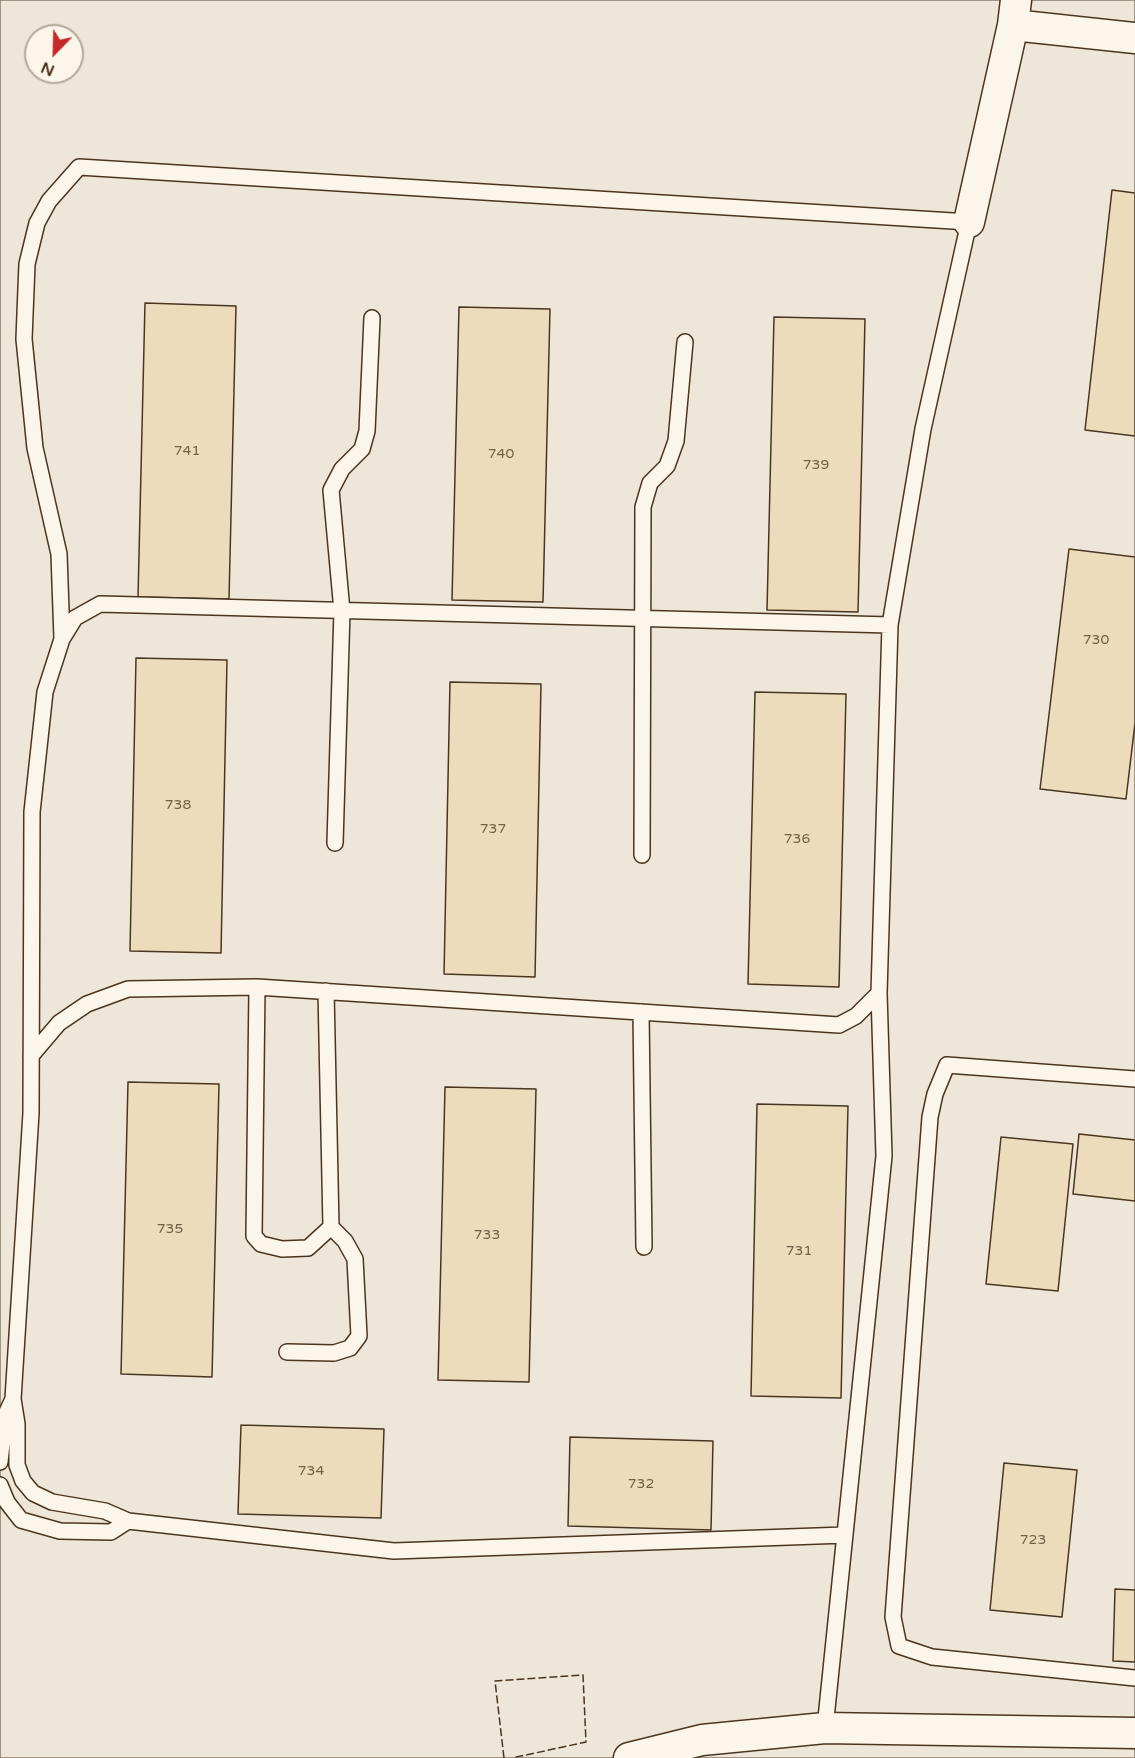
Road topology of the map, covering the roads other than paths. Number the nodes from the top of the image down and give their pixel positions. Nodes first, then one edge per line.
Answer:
1 (1014, 12) edge
2 (1135, 38) edge
3 (969, 222) junction
4 (372, 318) dead end
5 (685, 342) dead end
6 (342, 611) junction
7 (643, 619) junction
8 (890, 625) junction
9 (62, 639) junction
10 (335, 843) dead end
11 (642, 855) dead end
12 (257, 987) junction
13 (326, 991) junction
14 (879, 993) junction
15 (641, 1012) junction
16 (31, 1056) junction
17 (1135, 1079) edge
18 (331, 1227) junction
19 (644, 1247) dead end
20 (287, 1352) dead end
21 (13, 1399) junction
22 (0, 1462) edge
23 (0, 1485) edge
24 (4, 1504) edge
25 (128, 1521) junction
26 (845, 1535) junction
27 (1135, 1678) edge
28 (825, 1728) junction
29 (1135, 1733) edge
30 (629, 1758) edge

1 - 2 street
1 - 3 street
3 - 8 lane
3 - 9 lane
4 - 6 lane
5 - 7 lane
6 - 7 lane
6 - 9 lane
6 - 10 lane
7 - 8 lane
7 - 11 lane
8 - 14 lane
9 - 16 lane
12 - 13 lane
12 - 16 lane
12 - 18 lane
13 - 15 lane
13 - 18 lane
14 - 15 lane
14 - 26 lane
15 - 19 lane
16 - 21 lane
17 - 27 lane
18 - 20 lane
21 - 22 lane
21 - 25 lane
23 - 24 lane
24 - 25 lane
25 - 26 lane
26 - 28 lane
28 - 29 street
28 - 30 street

